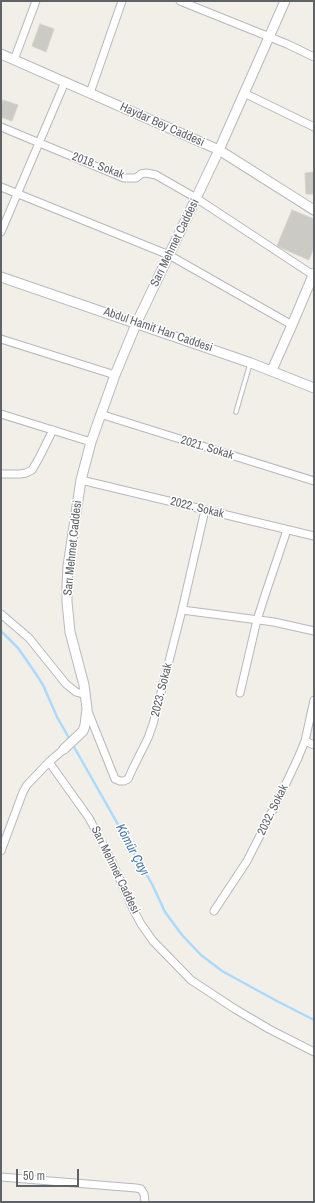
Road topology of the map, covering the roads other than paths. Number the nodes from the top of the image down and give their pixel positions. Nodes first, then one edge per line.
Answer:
1 (36, 1) edge
2 (122, 1) edge
3 (180, 1) edge
4 (285, 1) edge
5 (269, 37) junction
6 (1, 54) edge
7 (314, 57) edge
8 (14, 60) junction
9 (65, 82) junction
10 (90, 93) junction
11 (244, 93) junction
12 (1, 127) edge
13 (314, 127) edge
14 (40, 143) junction
15 (219, 150) junction
16 (1, 187) edge
17 (18, 193) junction
18 (196, 198) junction
19 (314, 210) edge
20 (1, 232) edge
21 (168, 255) junction
22 (314, 274) edge
23 (1, 276) edge
24 (137, 322) junction
25 (292, 325) junction
26 (1, 339) edge
27 (251, 363) junction
28 (272, 370) junction
29 (115, 375) junction
30 (314, 388) edge
31 (236, 412) dead end
32 (1, 414) edge
33 (100, 414) junction
34 (53, 430) junction
35 (90, 442) junction
36 (1, 474) edge
37 (81, 480) junction
38 (314, 481) edge
39 (205, 510) junction
40 (287, 530) junction
41 (314, 536) edge
42 (182, 610) junction
43 (1, 614) edge
44 (258, 620) junction
45 (314, 631) edge
46 (240, 693) dead end
47 (86, 695) junction
48 (314, 700) edge
49 (87, 709) junction
50 (305, 741) junction
51 (314, 745) edge
52 (64, 749) joint
53 (49, 762) junction
54 (1, 851) edge
55 (214, 911) dead end
56 (314, 1052) edge
57 (1, 1177) edge
58 (145, 1202) edge

1 - 8 street
2 - 10 street
3 - 5 street
4 - 5 street, Sarı Mehmet Caddesi
5 - 7 street
5 - 11 street, Sarı Mehmet Caddesi
6 - 8 street, Haydar Bey Caddesi
8 - 9 street, Haydar Bey Caddesi
9 - 10 street, Haydar Bey Caddesi
9 - 14 street
10 - 15 street, Haydar Bey Caddesi
11 - 13 street
11 - 15 street, Sarı Mehmet Caddesi
12 - 14 street, 2018. Sokak
14 - 17 street
14 - 18 street, 2018. Sokak
15 - 18 street, Sarı Mehmet Caddesi
15 - 19 street, Haydar Bey Caddesi
16 - 17 street
17 - 20 street
17 - 21 street
18 - 21 street, Sarı Mehmet Caddesi
18 - 22 street, 2018. Sokak
21 - 24 street, Sarı Mehmet Caddesi
21 - 25 street
22 - 25 street
23 - 24 street, Abdul Hamit Han Caddesi
24 - 27 street, Abdul Hamit Han Caddesi
24 - 29 street, Sarı Mehmet Caddesi
25 - 28 street
26 - 29 street
27 - 28 street, Abdul Hamit Han Caddesi
27 - 31 lane
28 - 30 street, Abdul Hamit Han Caddesi
29 - 33 street, Sarı Mehmet Caddesi
32 - 34 street
33 - 35 street, Sarı Mehmet Caddesi
33 - 38 street, 2021. Sokak
34 - 35 street
34 - 36 street
35 - 37 street, Sarı Mehmet Caddesi
37 - 39 street, 2022. Sokak
37 - 47 street, Sarı Mehmet Caddesi
39 - 40 street, 2022. Sokak
39 - 42 street, 2023. Sokak
40 - 41 street, 2022. Sokak
40 - 44 street
42 - 44 street
42 - 49 street, 2023. Sokak
43 - 47 street
44 - 45 street
44 - 46 street
47 - 49 street, Sarı Mehmet Caddesi
48 - 50 street, 2032. Sokak
49 - 52 street, Sarı Mehmet Caddesi
50 - 51 street
50 - 55 street, 2032. Sokak
52 - 53 street, Sarı Mehmet Caddesi
53 - 54 street
53 - 56 street, Sarı Mehmet Caddesi
57 - 58 street

